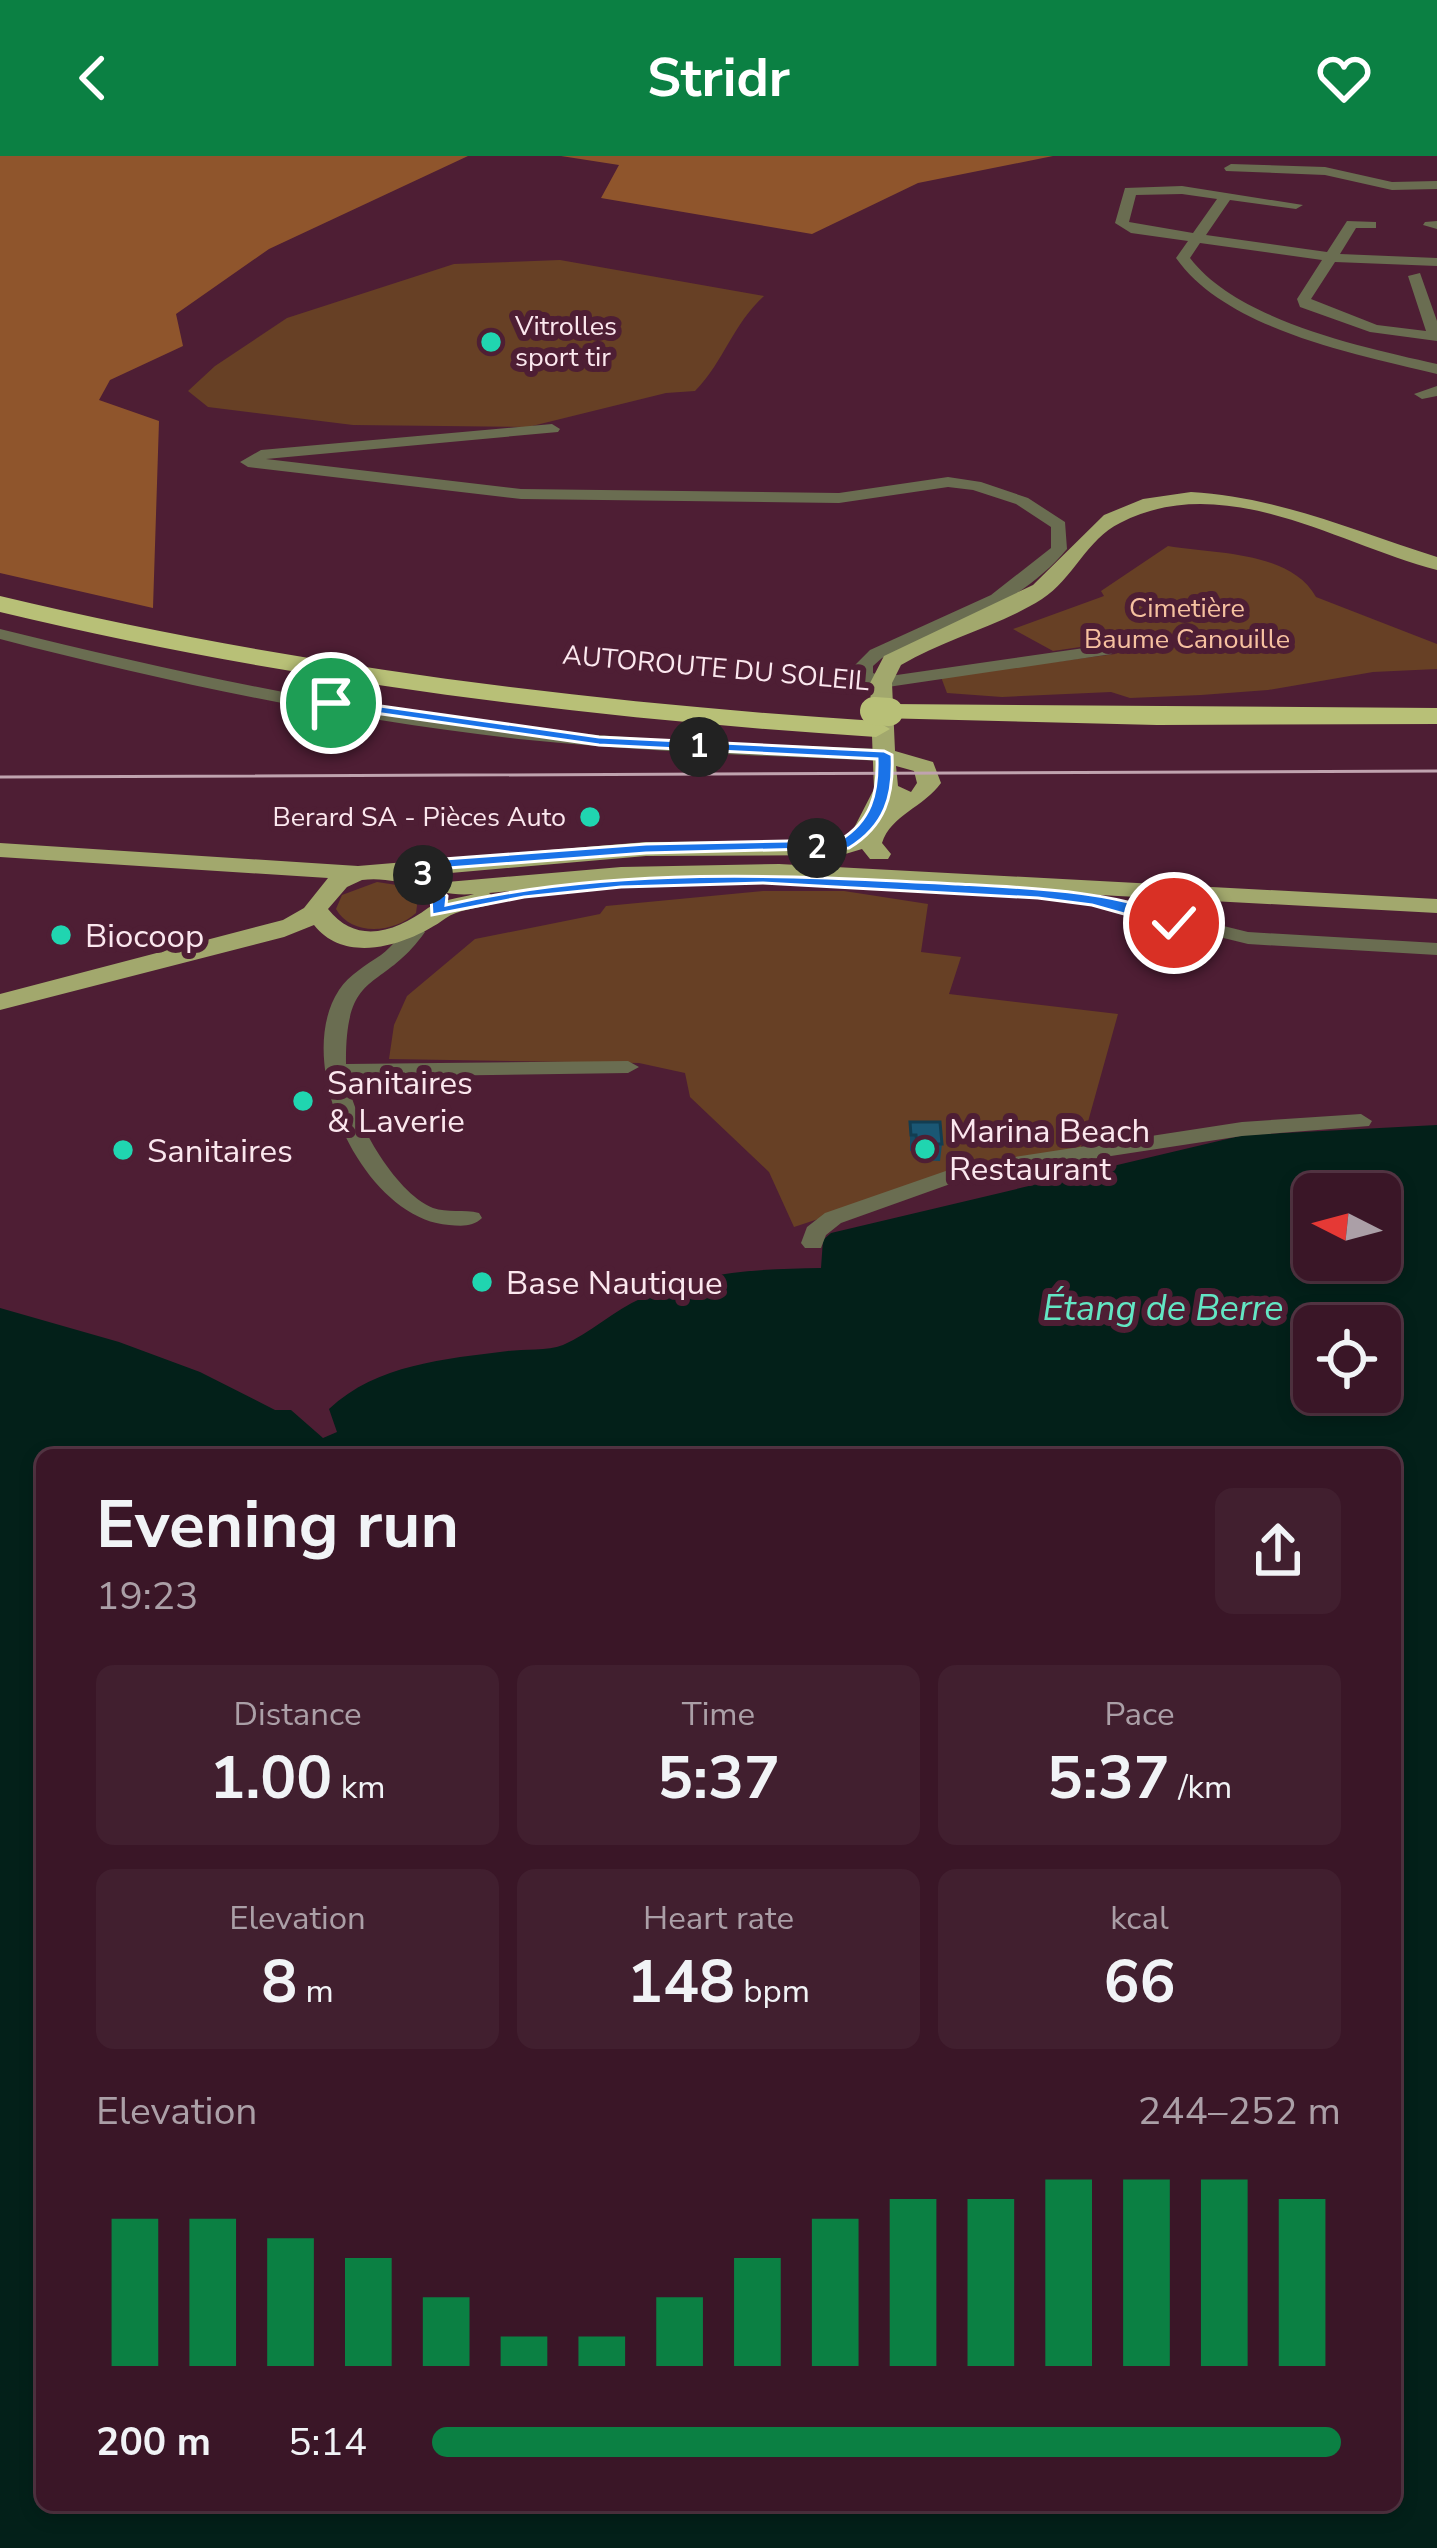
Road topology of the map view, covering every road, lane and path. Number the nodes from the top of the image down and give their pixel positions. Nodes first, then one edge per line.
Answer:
1 (1231, 168) dead end
2 (1437, 184) edge
3 (1226, 196) junction
4 (1296, 205) dead end
5 (1371, 225) dead end
6 (1197, 238) junction
7 (1331, 257) junction
8 (1391, 261) junction
9 (1434, 262) edge
10 (1415, 276) junction
11 (1430, 299) edge
12 (1436, 337) edge
13 (1437, 369) edge
14 (552, 429) dead end
15 (1437, 564) edge
16 (0, 584) edge
17 (0, 604) edge
18 (0, 634) edge
19 (1112, 650) dead end
20 (1437, 716) edge
21 (882, 720) junction
22 (1437, 735) edge
23 (886, 789) junction
24 (918, 799) junction
25 (869, 839) junction
26 (830, 848) junction
27 (0, 850) edge
28 (242, 864) junction
29 (363, 873) junction
30 (431, 886) junction
31 (1109, 889) junction
32 (1038, 893) junction
33 (1437, 909) edge
34 (323, 911) junction
35 (399, 942) junction
36 (1437, 949) edge
37 (0, 1006) edge
38 (628, 1067) dead end
39 (337, 1071) junction
40 (1361, 1121) dead end
41 (471, 1217) dead end
42 (813, 1244) dead end

1 - 2 street
3 - 4 street
3 - 6 street
3 - 6 street
5 - 7 street
6 - 7 street
6 - 13 street
7 - 8 street
7 - 12 street
8 - 9 street
8 - 10 street
9 - 10 street
10 - 11 street
11 - 12 street
14 - 21 street
15 - 21 main road
16 - 21 highway, AUTOROUTE DU SOLEIL
17 - 21 highway, AUTOROUTE DU SOLEIL
18 - 21 street
19 - 21 street
20 - 21 highway, AUTOROUTE DU SOLEIL
21 - 22 highway, AUTOROUTE DU SOLEIL
21 - 23 main road
21 - 24 main road
23 - 24 main road
23 - 26 main road
24 - 25 main road
25 - 26 main road
25 - 31 main road
26 - 30 main road
27 - 28 main road
28 - 29 main road
28 - 34 main road
29 - 30 main road
29 - 34 main road
30 - 31 main road
30 - 32 main road
30 - 35 main road
31 - 33 main road
32 - 33 main road
32 - 36 street
34 - 35 main road
34 - 37 main road
35 - 39 street
38 - 39 street
39 - 41 street
40 - 42 street

